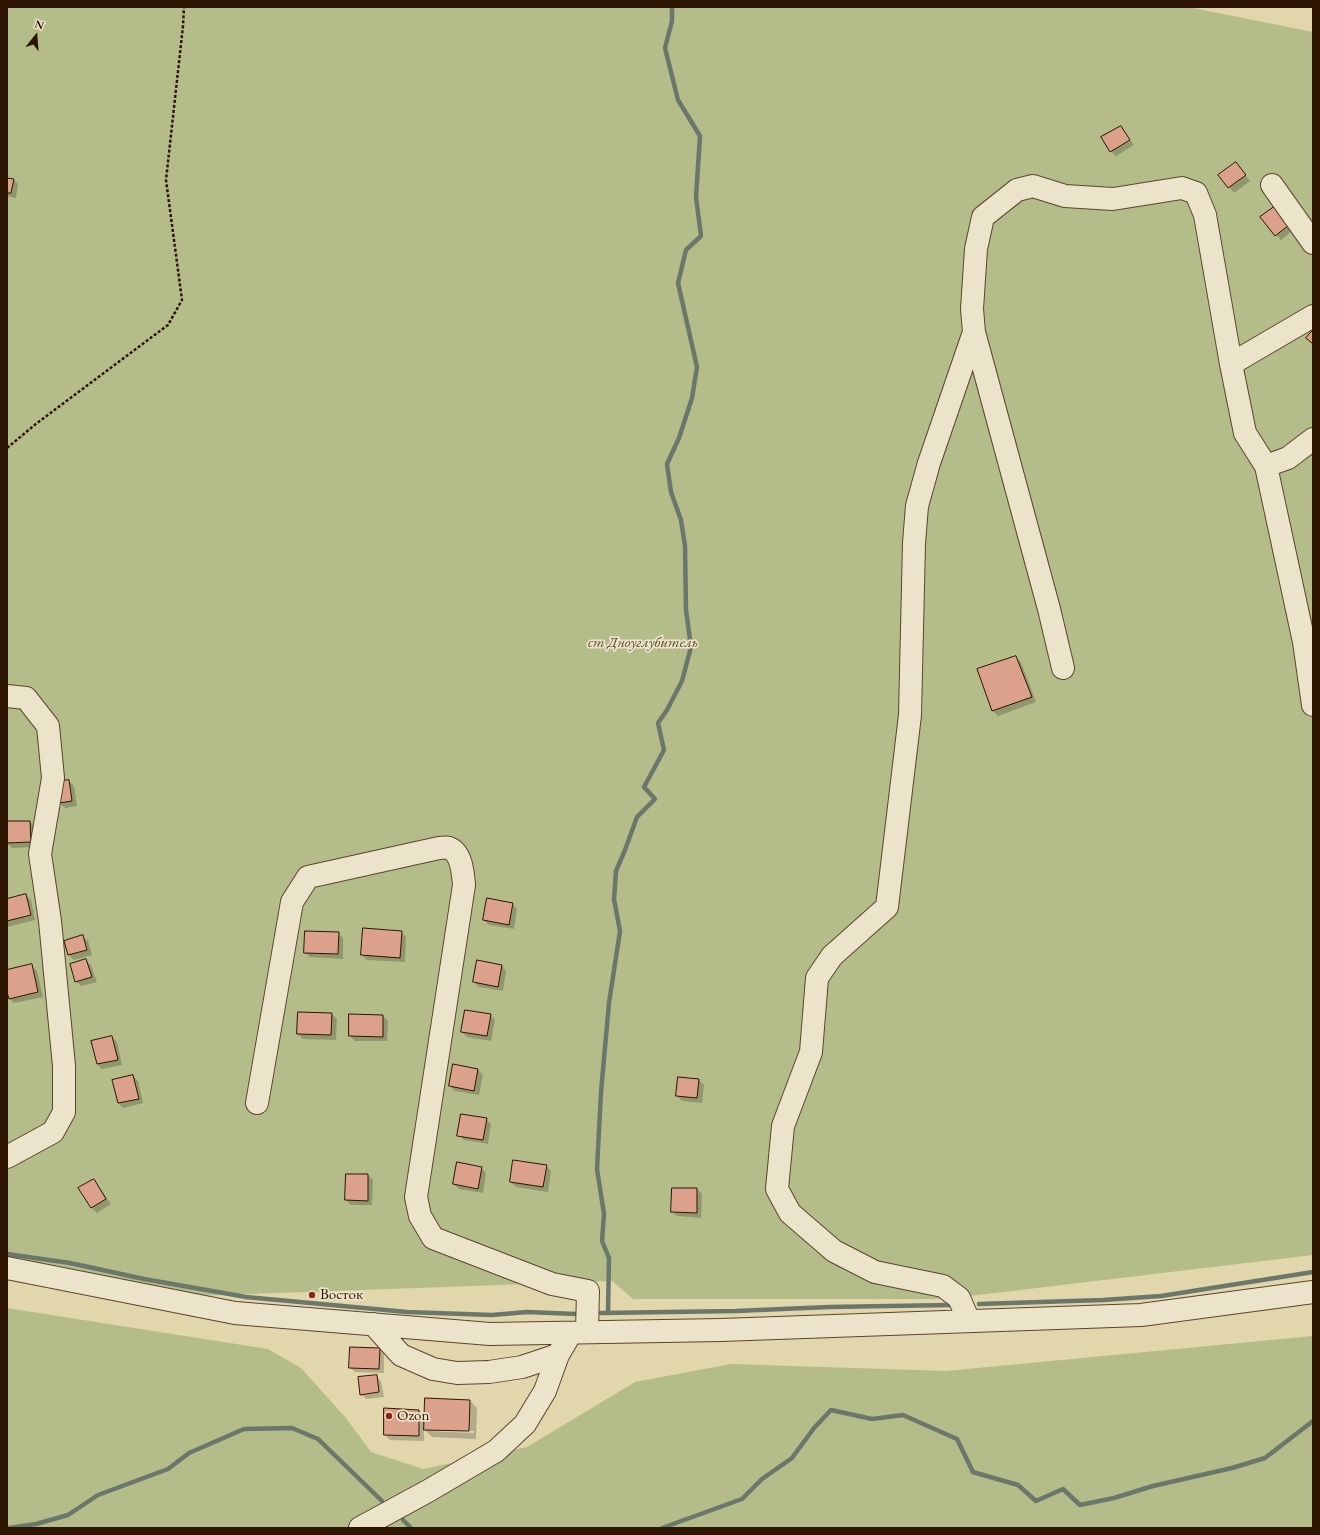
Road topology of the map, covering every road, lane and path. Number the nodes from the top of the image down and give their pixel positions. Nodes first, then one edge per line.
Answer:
1 (184, 7) edge
2 (1272, 186) dead end
3 (1313, 243) edge
4 (1313, 316) edge
5 (974, 332) junction
6 (1231, 364) junction
7 (1313, 439) edge
8 (7, 448) edge
9 (1266, 466) junction
10 (1063, 668) dead end
11 (7, 696) edge
12 (1313, 705) edge
13 (257, 1103) dead end
14 (7, 1157) edge
15 (7, 1268) edge
16 (1313, 1292) edge
17 (968, 1321) junction
18 (373, 1324) junction
19 (579, 1332) junction
20 (558, 1355) junction
21 (360, 1528) edge

1 - 8 path
2 - 3 street
4 - 6 street
5 - 6 street
5 - 10 street
5 - 17 street
6 - 9 street
7 - 9 street
9 - 12 street
11 - 14 street
13 - 19 street
15 - 18 street
16 - 17 street
17 - 19 street
18 - 19 street
18 - 20 street
19 - 20 street
20 - 21 street

